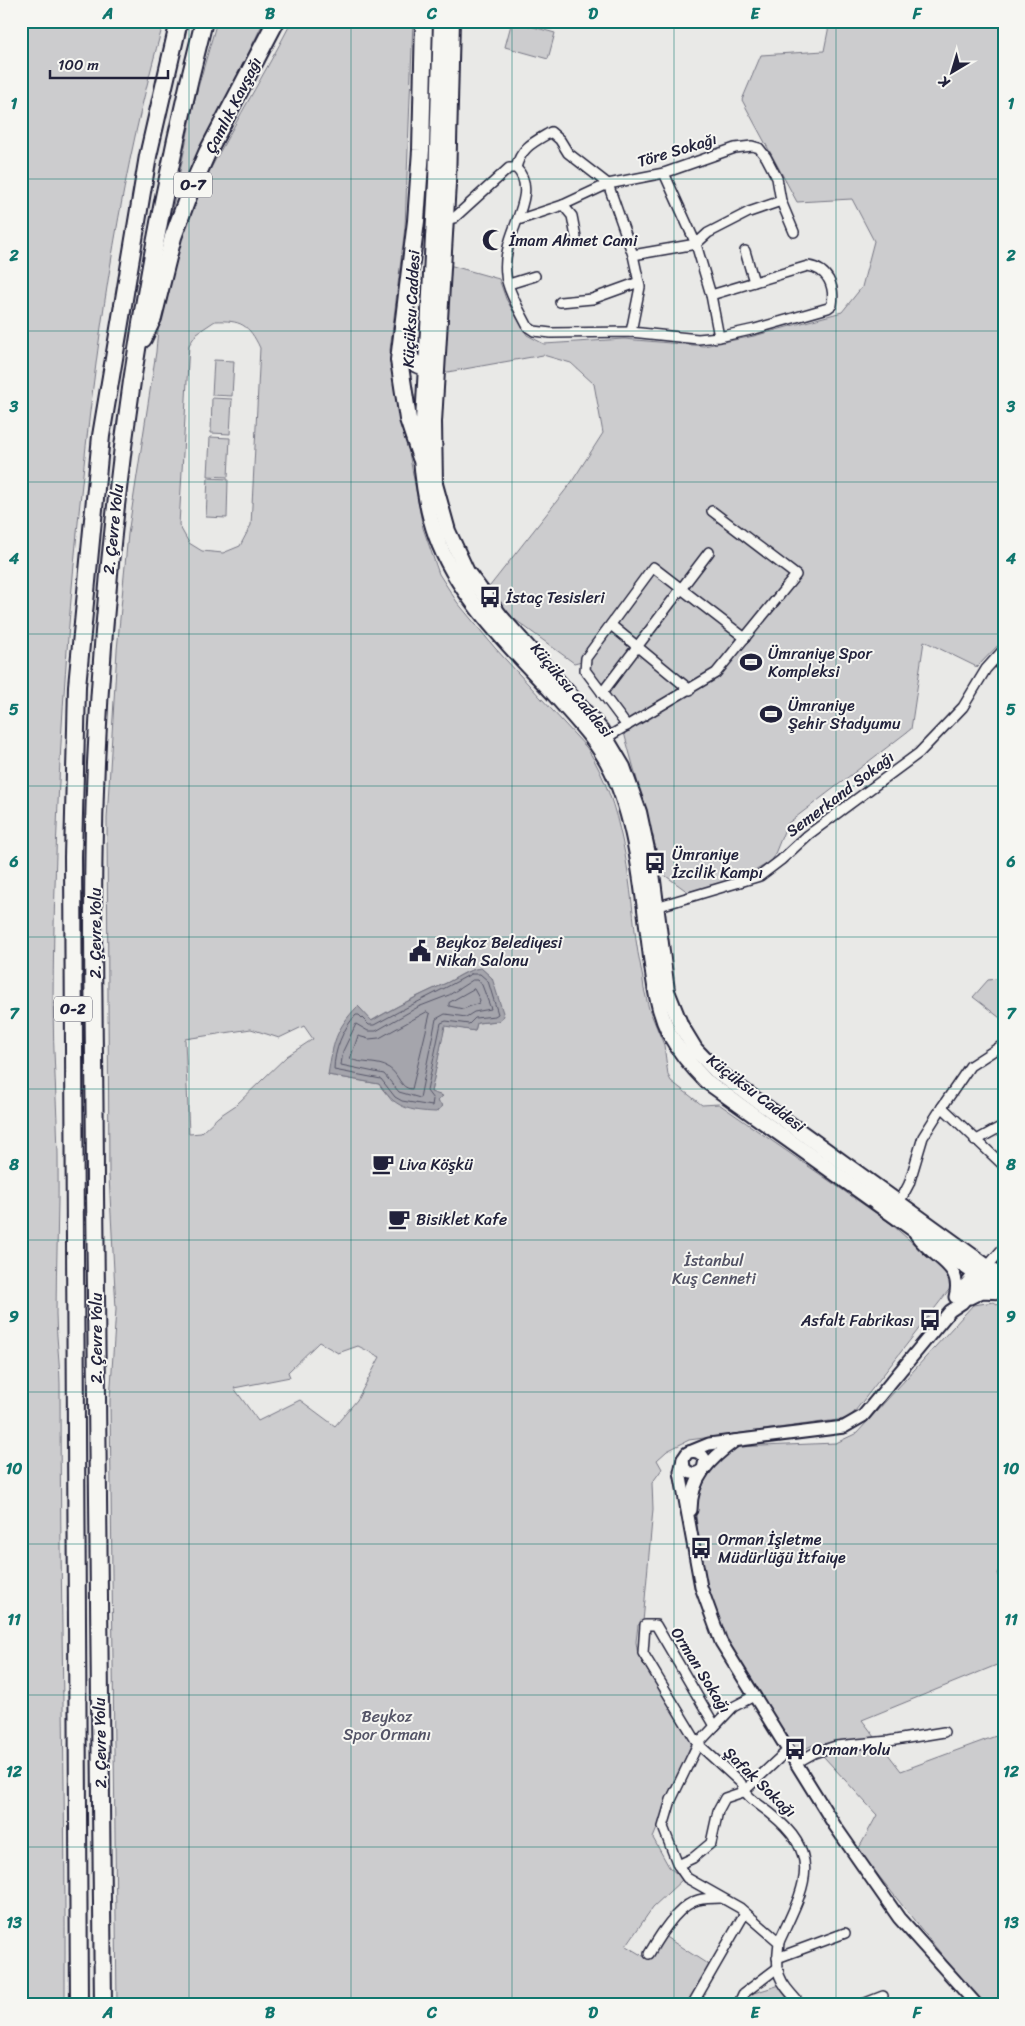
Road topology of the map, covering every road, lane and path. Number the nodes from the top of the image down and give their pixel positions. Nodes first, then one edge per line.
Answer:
1 (179, 21) edge
2 (204, 21) edge
3 (276, 21) edge
4 (424, 21) edge
5 (441, 21) edge
6 (452, 21) edge
7 (516, 168) junction
8 (664, 173) junction
9 (608, 184) junction
10 (781, 201) junction
11 (563, 205) junction
12 (440, 220) junction
13 (518, 220) junction
14 (794, 232) dead end
15 (576, 236) dead end
16 (696, 244) junction
17 (745, 251) dead end
18 (632, 255) junction
19 (411, 267) junction
20 (536, 276) dead end
21 (639, 282) junction
22 (754, 282) junction
23 (509, 284) junction
24 (711, 295) junction
25 (560, 302) dead end
26 (631, 332) junction
27 (719, 337) junction
28 (134, 360) junction
29 (432, 362) junction
30 (421, 458) junction
31 (712, 511) dead end
32 (709, 552) dead end
33 (457, 564) junction
34 (681, 588) junction
35 (610, 625) junction
36 (745, 638) junction
37 (638, 647) junction
38 (1004, 649) edge
39 (690, 690) junction
40 (602, 694) junction
41 (628, 726) junction
42 (602, 742) junction
43 (650, 908) junction
44 (1004, 1044) edge
45 (942, 1107) junction
46 (1004, 1125) edge
47 (975, 1141) junction
48 (1004, 1166) edge
49 (856, 1180) junction
50 (899, 1203) junction
51 (912, 1227) junction
52 (1004, 1247) edge
53 (983, 1271) junction
54 (1004, 1279) edge
55 (1004, 1286) edge
56 (1004, 1294) edge
57 (959, 1300) junction
58 (736, 1440) junction
59 (685, 1456) junction
60 (703, 1469) junction
61 (691, 1527) junction
62 (643, 1654) joint
63 (754, 1696) junction
64 (715, 1726) junction
65 (944, 1732) dead end
66 (698, 1744) junction
67 (788, 1750) junction
68 (796, 1763) junction
69 (743, 1792) junction
70 (678, 1865) junction
71 (721, 1898) junction
72 (745, 1913) junction
73 (845, 1933) dead end
74 (779, 1942) junction
75 (649, 1954) dead end
76 (777, 1958) junction
77 (776, 1969) junction
78 (883, 1996) dead end
79 (79, 2005) edge
80 (103, 2005) edge
81 (692, 2005) edge
82 (738, 2005) edge
83 (801, 2005) edge
84 (860, 2005) edge
85 (977, 2005) edge

1 - 79 highway, 2. Çevre Yolu / O-2
2 - 28 highway, 2. Çevre Yolu / O-2
3 - 28 highway, Çamlık Kavşağı / O-7
4 - 19 highway
5 - 12 main road, Küçüksu Caddesi
6 - 12 main road, Küçüksu Caddesi
7 - 9 street
7 - 12 street
7 - 13 street
8 - 9 street, Töre Sokağı
8 - 10 street, Töre Sokağı
8 - 16 street
9 - 11 street, Töre Sokağı
9 - 18 street
10 - 14 street, Töre Sokağı
10 - 16 street
11 - 13 street, Töre Sokağı
11 - 15 street
12 - 29 main road, Küçüksu Caddesi
12 - 29 main road, Küçüksu Caddesi
13 - 23 street
16 - 18 street
16 - 24 street
17 - 22 street
18 - 21 street
19 - 29 highway
19 - 30 highway
20 - 23 street
21 - 25 street
21 - 26 street
22 - 24 street
22 - 27 street
23 - 26 street
24 - 27 street
26 - 27 street
28 - 80 highway, 2. Çevre Yolu / O-2
29 - 30 main road, Küçüksu Caddesi
29 - 33 main road, Küçüksu Caddesi
30 - 33 main road, Küçüksu Caddesi
31 - 36 street
32 - 34 street
33 - 42 main road, Küçüksu Caddesi
34 - 35 street
34 - 36 street
34 - 37 street
35 - 37 street
35 - 40 street
36 - 39 street
37 - 39 street
37 - 40 street
38 - 43 street, Semerkand Sokağı
39 - 41 street
40 - 41 street
41 - 42 street
42 - 43 main road, Küçüksu Caddesi
43 - 49 main road, Küçüksu Caddesi
44 - 45 street
45 - 47 street
45 - 50 street
46 - 47 street
47 - 48 street
49 - 50 main road, Küçüksu Caddesi
49 - 51 main road, Küçüksu Caddesi
50 - 53 main road, Küçüksu Caddesi
51 - 53 main road, Küçüksu Caddesi
51 - 57 street
52 - 53 street
53 - 54 main road, Küçüksu Caddesi
53 - 55 main road
53 - 56 main road, Küçüksu Caddesi
53 - 57 street
56 - 57 street
57 - 58 street
58 - 59 street
58 - 60 street
59 - 60 street
59 - 60 street
59 - 61 street
60 - 61 street
61 - 63 street
62 - 64 street, Orman Sokağı
62 - 66 street, Şafak Sokağı
63 - 64 street, Orman Sokağı
63 - 67 street
64 - 66 street
65 - 68 street
66 - 69 street, Şafak Sokağı
66 - 70 street
67 - 68 street
67 - 69 street
68 - 85 street
69 - 70 street
69 - 74 street, Şafak Sokağı
70 - 71 street
71 - 72 street
71 - 75 street
72 - 74 street
72 - 81 street
73 - 76 street
74 - 76 street, Şafak Sokağı
76 - 77 street, Şafak Sokağı
77 - 82 street
77 - 83 street
78 - 84 street

